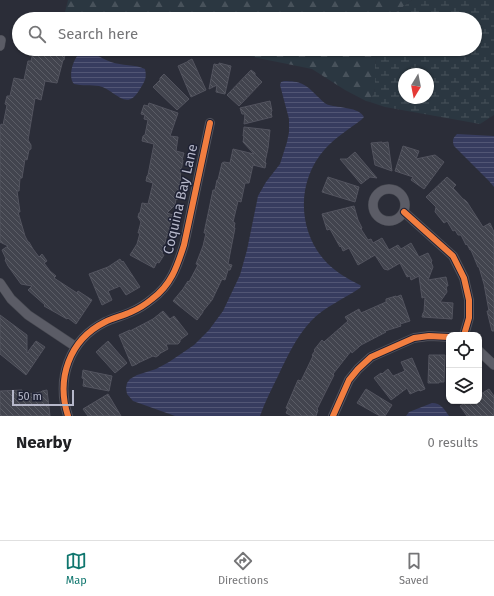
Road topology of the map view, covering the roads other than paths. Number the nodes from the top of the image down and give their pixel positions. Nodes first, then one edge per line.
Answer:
1 (210, 123) dead end
2 (404, 212) dead end
3 (0, 284) edge
4 (465, 332) edge
5 (446, 337) edge
6 (76, 347) junction
7 (482, 354) edge
8 (494, 365) edge
9 (68, 416) edge
10 (333, 416) edge

1 - 6 street, Coquina Bay Lane
2 - 4 street
3 - 6 street
5 - 10 street
6 - 9 street, Coquina Bay Lane
7 - 8 street

